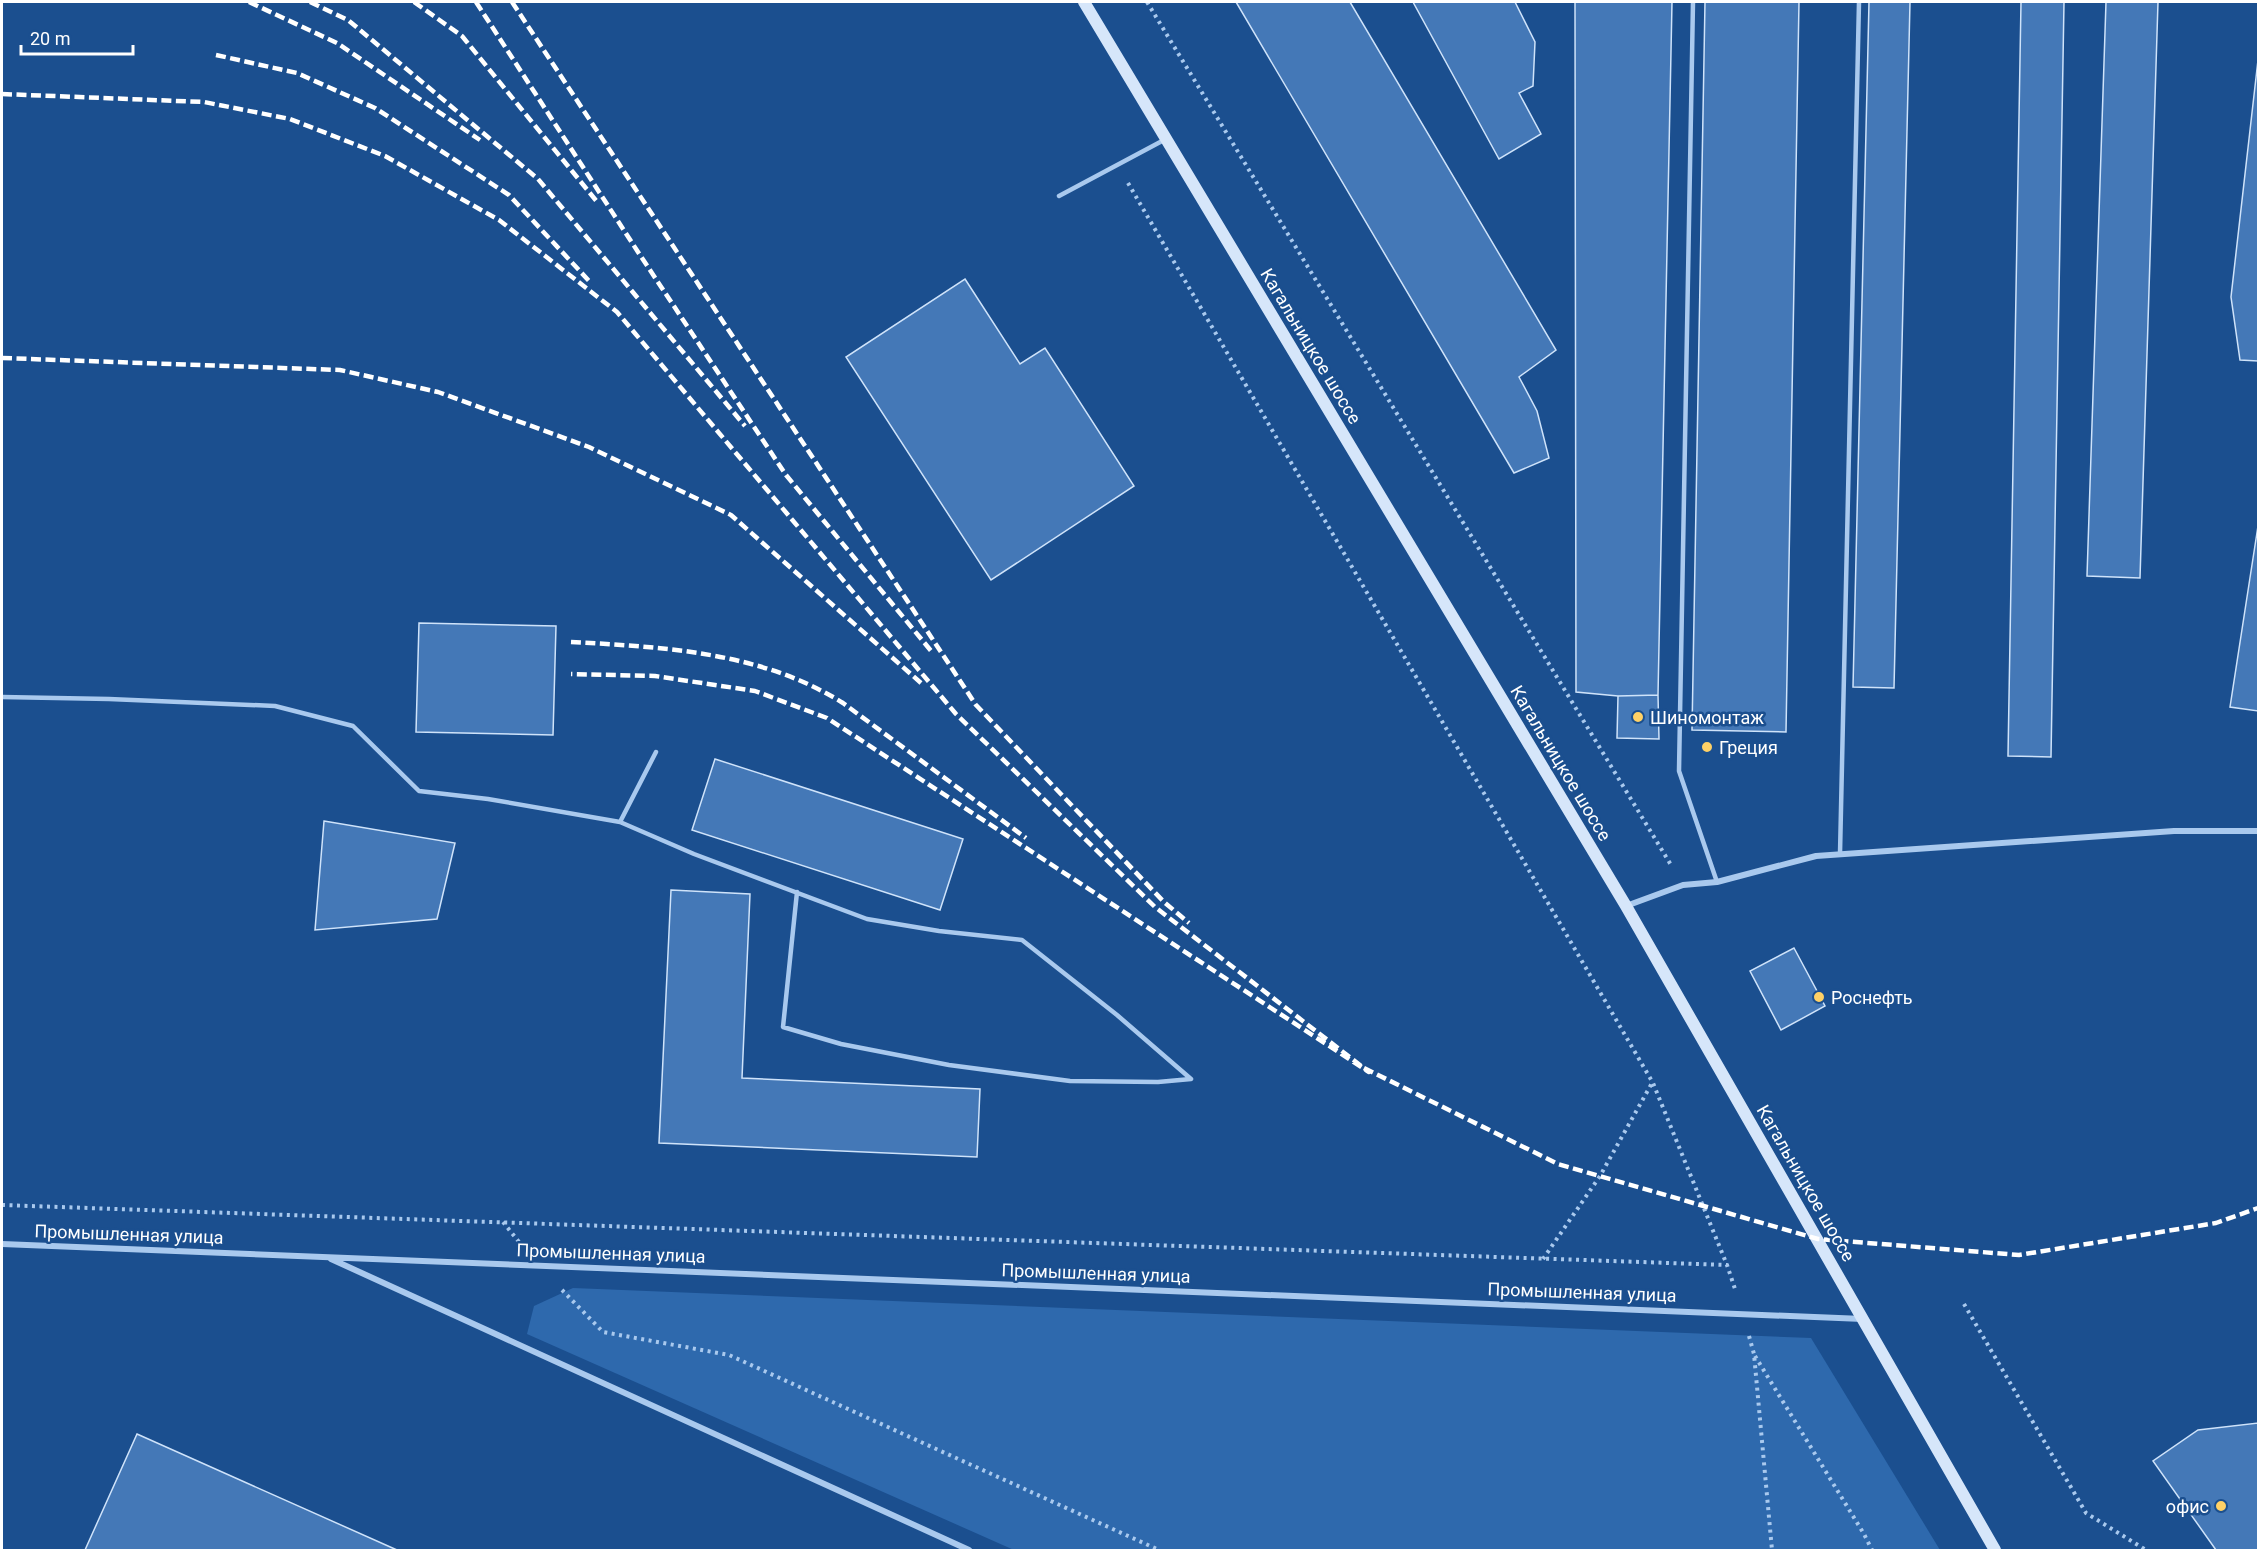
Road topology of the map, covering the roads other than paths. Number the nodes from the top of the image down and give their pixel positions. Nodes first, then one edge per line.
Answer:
1 (1084, 2) edge
2 (1693, 2) edge
3 (1859, 2) edge
4 (1167, 139) junction
5 (1059, 196) dead end
6 (2, 697) edge
7 (656, 753) dead end
8 (620, 822) junction
9 (2259, 831) edge
10 (1840, 854) junction
11 (1717, 882) junction
12 (797, 892) junction
13 (1626, 906) junction
14 (2, 1244) edge
15 (328, 1257) junction
16 (1863, 1319) junction
17 (969, 1551) edge
18 (1995, 1551) edge

1 - 4 main road, Кагальницкое шоссе
2 - 11 lane
3 - 10 lane
4 - 5 lane
4 - 13 main road, Кагальницкое шоссе
6 - 8 lane
7 - 8 lane
8 - 12 lane
9 - 10 street
10 - 11 street
11 - 13 street
12 - 12 lane
13 - 16 main road, Кагальницкое шоссе
14 - 15 street, Промышленная улица
15 - 16 street, Промышленная улица
15 - 17 street, Промышленная улица
16 - 18 main road, Кагальницкое шоссе

